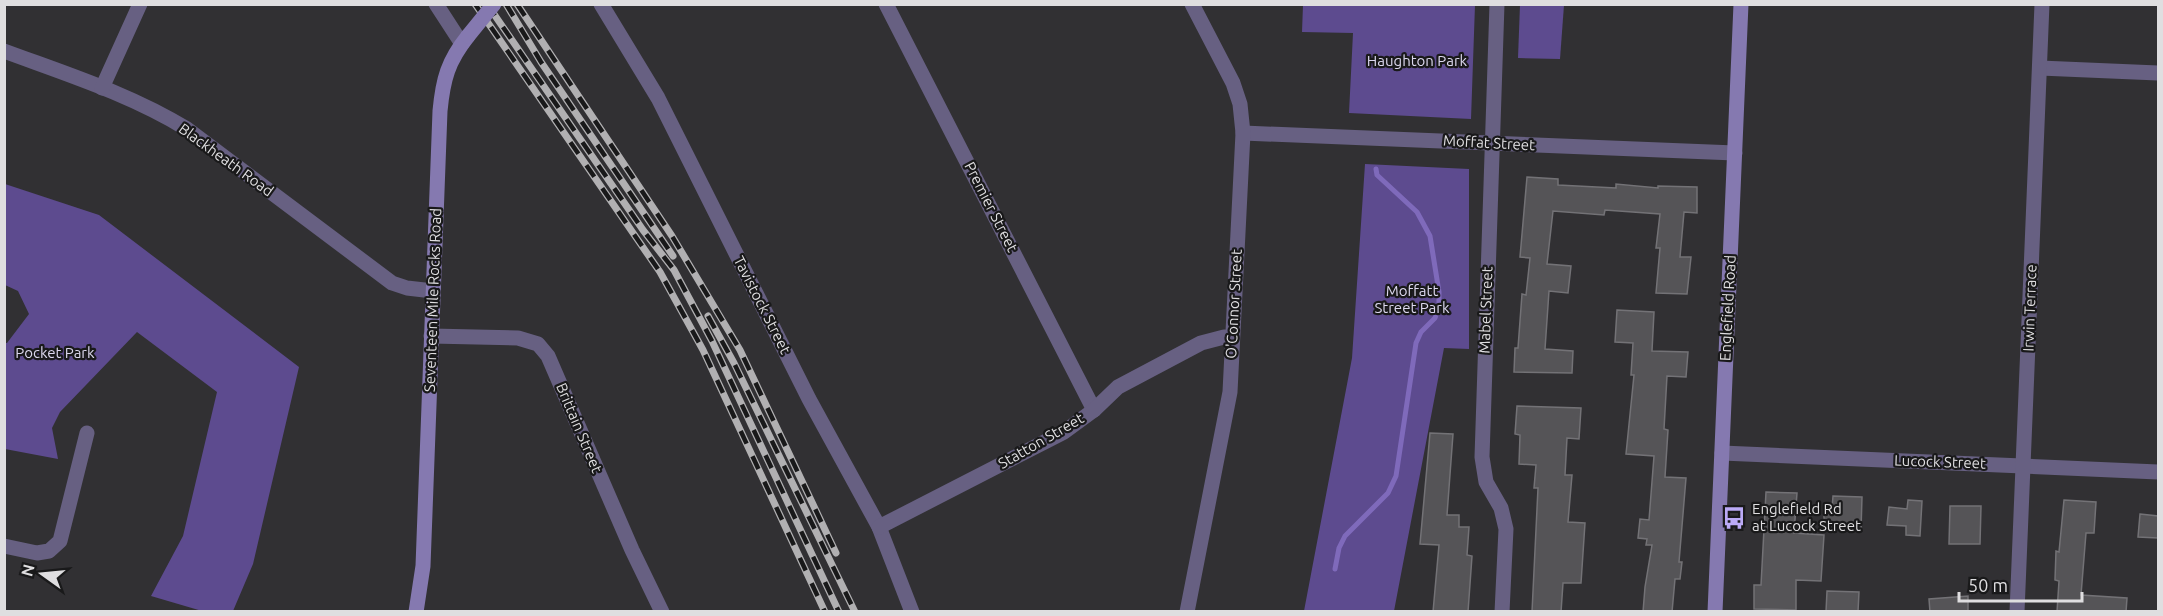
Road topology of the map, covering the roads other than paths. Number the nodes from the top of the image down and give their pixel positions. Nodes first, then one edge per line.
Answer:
1 (140, 4) edge
2 (436, 4) edge
3 (494, 4) edge
4 (601, 4) edge
5 (886, 4) edge
6 (1192, 4) edge
7 (1497, 4) edge
8 (1741, 4) edge
9 (2042, 4) edge
10 (465, 40) junction
11 (4, 51) edge
12 (2040, 68) junction
13 (2158, 73) edge
14 (102, 88) junction
15 (1243, 133) junction
16 (1492, 144) junction
17 (1735, 153) junction
18 (433, 291) junction
19 (431, 336) junction
20 (1232, 338) junction
21 (1094, 410) junction
22 (87, 433) dead end
23 (1722, 453) junction
24 (2024, 465) junction
25 (2158, 472) edge
26 (879, 527) junction
27 (4, 546) edge
28 (416, 612) edge
29 (662, 612) edge
30 (912, 612) edge
31 (1187, 612) edge
32 (1502, 612) edge
33 (1715, 612) edge
34 (2017, 612) edge

1 - 14 street
2 - 10 street
3 - 10 main road, Seventeen Mile Rocks Road, bridge
4 - 26 street, Tavistock Street
5 - 21 street, Premier Street
6 - 15 street, O'Connor Street
7 - 16 street, Mabel Street
8 - 17 main road, Englefield Road
9 - 12 street, Irwin Terrace
10 - 18 main road, Seventeen Mile Rocks Road
11 - 14 street, Blackheath Road
12 - 13 street
12 - 24 street, Irwin Terrace
14 - 18 street, Blackheath Road
15 - 16 street, Moffat Street
15 - 20 street, O'Connor Street
16 - 17 street, Moffat Street
16 - 32 street, Mabel Street
17 - 23 main road, Englefield Road
18 - 19 main road, Seventeen Mile Rocks Road
19 - 28 main road, Seventeen Mile Rocks Road
19 - 29 street, Brittain Street
20 - 21 street, Statton Street
20 - 31 street, O'Connor Street
21 - 26 street, Statton Street
22 - 27 street
23 - 24 street, Lucock Street
23 - 33 main road, Englefield Road
24 - 25 street, Lucock Street
24 - 34 street, Irwin Terrace
26 - 30 street, Tavistock Street

